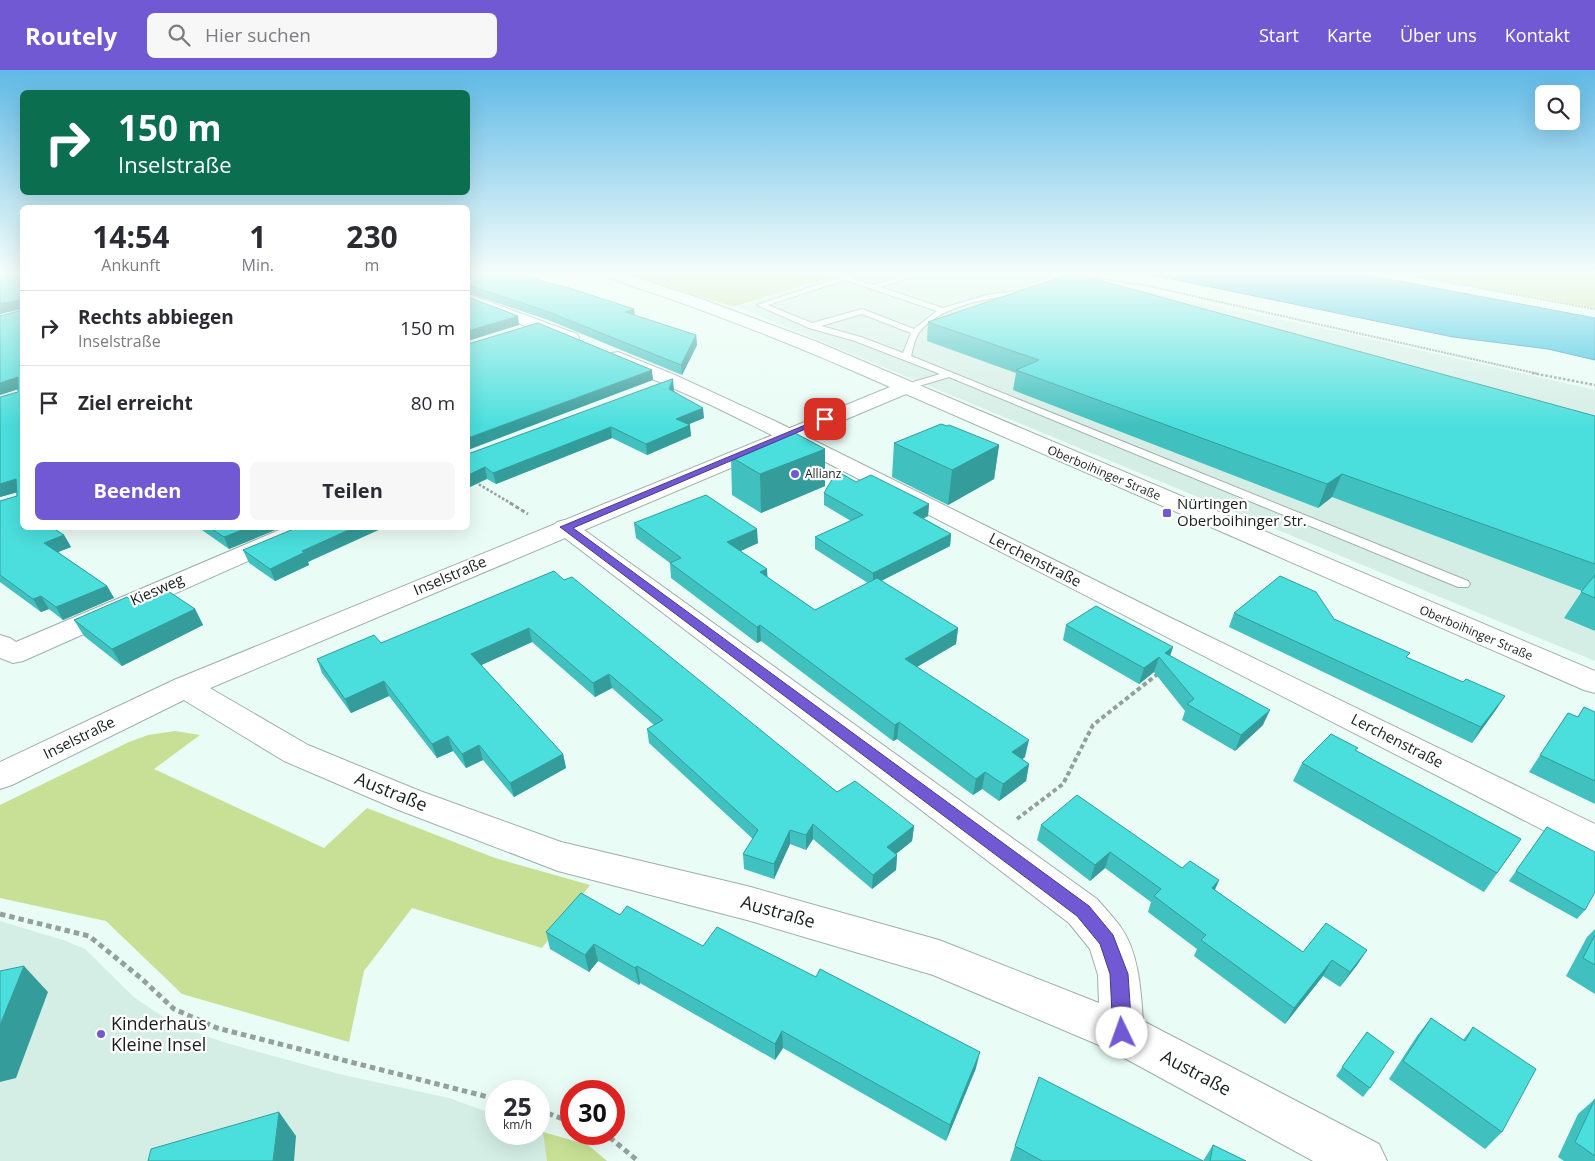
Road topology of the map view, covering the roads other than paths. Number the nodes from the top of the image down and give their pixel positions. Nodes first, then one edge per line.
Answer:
1 (538, 324) edge
2 (755, 324) edge
3 (807, 324) edge
4 (819, 324) edge
5 (895, 324) edge
6 (925, 324) edge
7 (541, 325) junction
8 (812, 326) junction
9 (915, 332) junction
10 (514, 334) edge
11 (585, 344) edge
12 (603, 351) edge
13 (906, 357) junction
14 (949, 374) junction
15 (674, 380) junction
16 (906, 387) junction
17 (647, 390) edge
18 (789, 435) junction
19 (561, 529) junction
20 (298, 530) edge
21 (1463, 584) dead end
22 (6, 649) edge
23 (1595, 683) edge
24 (185, 687) junction
25 (0, 776) edge
26 (1595, 840) edge
27 (1122, 1033) junction
28 (1362, 1161) edge

1 - 7 street
2 - 16 street, Oberboihinger Straße
3 - 8 lane
4 - 8 lane
5 - 9 lane
6 - 9 lane
7 - 10 street
7 - 11 street
8 - 13 lane
9 - 13 lane
12 - 15 street, Lerchenstraße
13 - 14 lane
14 - 16 lane
14 - 21 lane
15 - 17 street
15 - 18 street, Lerchenstraße
16 - 18 street, Inselstraße
16 - 23 street, Oberboihinger Straße
18 - 19 street, Inselstraße
18 - 26 street, Lerchenstraße
19 - 24 street, Inselstraße
19 - 27 street
20 - 22 street, Kiesweg
24 - 25 street, Inselstraße
24 - 27 street, Austraße
27 - 28 street, Austraße

